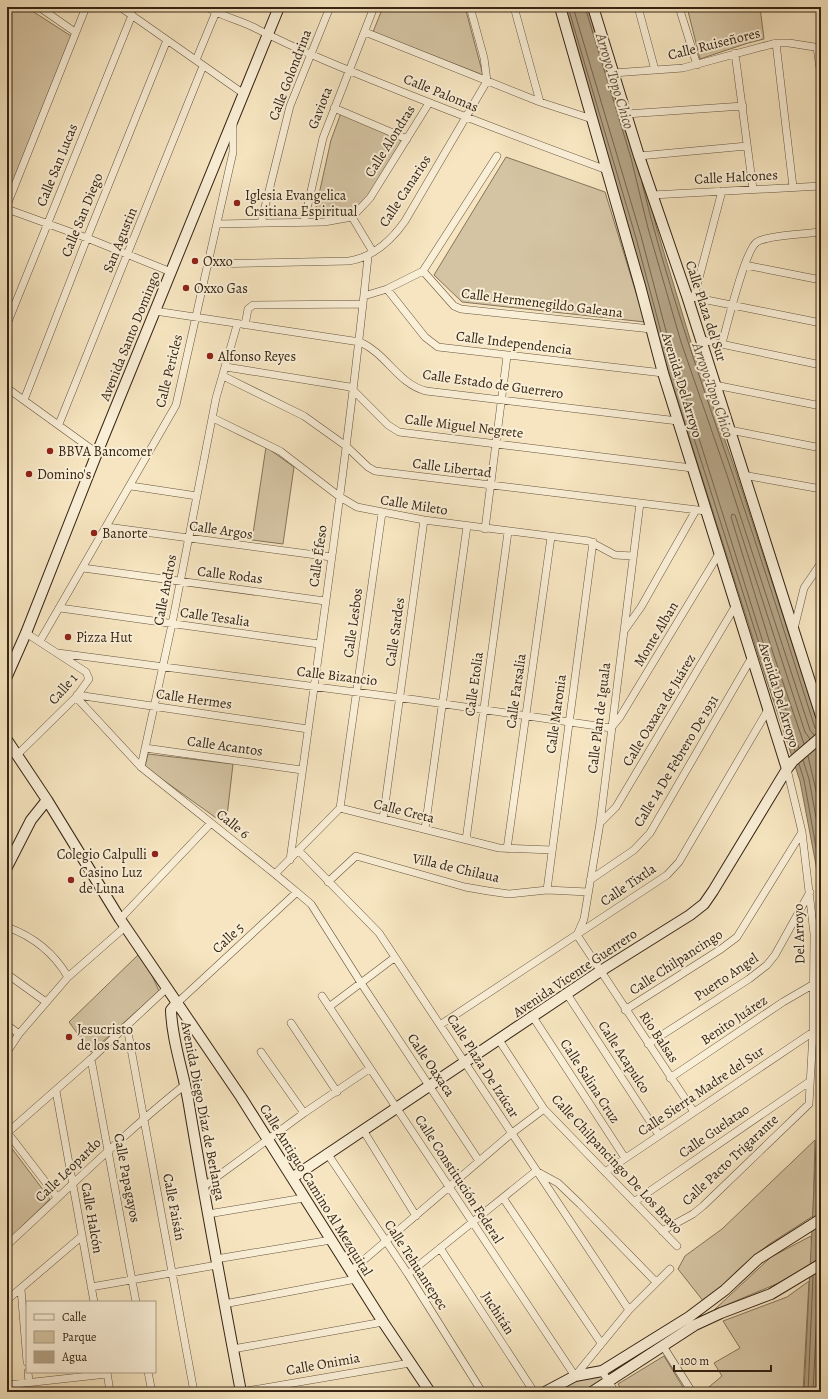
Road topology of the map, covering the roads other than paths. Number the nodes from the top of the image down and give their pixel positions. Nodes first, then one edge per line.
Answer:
1 (39, 7) edge
2 (86, 7) edge
3 (120, 7) edge
4 (207, 7) edge
5 (279, 7) edge
6 (330, 7) edge
7 (374, 7) edge
8 (470, 7) edge
9 (514, 7) edge
10 (560, 7) edge
11 (593, 7) edge
12 (638, 7) edge
13 (679, 7) edge
14 (217, 10) edge
15 (132, 15) junction
16 (75, 32) junction
17 (364, 32) junction
18 (267, 35) junction
19 (167, 40) junction
20 (776, 42) junction
21 (819, 47) edge
22 (735, 53) junction
23 (311, 55) junction
24 (196, 60) junction
25 (697, 65) junction
26 (203, 66) junction
27 (349, 70) junction
28 (655, 70) junction
29 (613, 73) junction
30 (821, 76) edge
31 (487, 81) junction
32 (244, 94) junction
33 (540, 102) junction
34 (429, 103) junction
35 (743, 106) junction
36 (334, 108) junction
37 (626, 114) junction
38 (467, 118) junction
39 (592, 119) junction
40 (232, 124) junction
41 (408, 139) junction
42 (747, 146) junction
43 (497, 156) dead end
44 (639, 156) junction
45 (607, 170) junction
46 (821, 186) edge
47 (793, 187) junction
48 (753, 189) junction
49 (722, 192) junction
50 (652, 195) junction
51 (7, 205) edge
52 (7, 209) edge
53 (352, 216) junction
54 (304, 222) junction
55 (261, 223) junction
56 (48, 224) junction
57 (217, 224) junction
58 (821, 232) edge
59 (87, 238) junction
60 (371, 254) junction
61 (128, 255) junction
62 (208, 264) junction
63 (745, 265) junction
64 (423, 271) junction
65 (171, 272) junction
66 (821, 280) edge
67 (387, 289) junction
68 (364, 296) junction
69 (691, 297) junction
70 (363, 304) junction
71 (733, 305) junction
72 (155, 311) junction
73 (196, 318) junction
74 (821, 323) edge
75 (7, 324) edge
76 (241, 325) junction
77 (651, 329) junction
78 (702, 340) junction
79 (360, 342) junction
80 (722, 343) junction
81 (507, 356) junction
82 (821, 365) edge
83 (226, 367) junction
84 (663, 373) junction
85 (223, 376) junction
86 (715, 385) junction
87 (7, 388) edge
88 (352, 388) junction
89 (24, 400) junction
90 (501, 400) junction
91 (821, 406) edge
92 (213, 418) junction
93 (678, 421) junction
94 (59, 424) junction
95 (730, 430) junction
96 (495, 444) junction
97 (346, 446) junction
98 (821, 448) edge
99 (97, 453) junction
100 (692, 468) junction
101 (744, 475) junction
102 (130, 486) junction
103 (490, 486) junction
104 (821, 490) edge
105 (197, 496) junction
106 (340, 497) junction
107 (640, 503) junction
108 (701, 511) junction
109 (382, 513) junction
110 (424, 520) junction
111 (467, 526) junction
112 (107, 528) junction
113 (485, 529) junction
114 (508, 532) junction
115 (551, 537) junction
116 (188, 538) junction
117 (593, 542) junction
118 (720, 552) junction
119 (633, 556) junction
120 (331, 557) junction
121 (821, 563) edge
122 (83, 568) junction
123 (180, 581) junction
124 (325, 601) junction
125 (736, 605) junction
126 (60, 608) junction
127 (172, 624) junction
128 (794, 631) junction
129 (26, 633) junction
130 (623, 633) junction
131 (40, 641) junction
132 (319, 644) junction
133 (58, 653) junction
134 (752, 657) junction
135 (163, 666) junction
136 (8, 672) edge
137 (314, 686) junction
138 (357, 691) junction
139 (77, 696) junction
140 (399, 697) junction
141 (442, 703) junction
142 (154, 707) junction
143 (769, 708) junction
144 (483, 709) junction
145 (526, 715) junction
146 (821, 716) edge
147 (568, 721) junction
148 (611, 728) junction
149 (308, 729) junction
150 (820, 738) edge
151 (7, 740) edge
152 (145, 748) junction
153 (17, 755) junction
154 (790, 765) junction
155 (141, 767) junction
156 (302, 770) junction
157 (47, 800) junction
158 (340, 808) junction
159 (383, 819) junction
160 (211, 823) junction
161 (600, 823) junction
162 (425, 829) junction
163 (802, 832) junction
164 (466, 840) junction
165 (507, 849) junction
166 (552, 850) junction
167 (298, 851) junction
168 (290, 860) junction
169 (8, 862) edge
170 (276, 874) junction
171 (590, 880) junction
172 (328, 882) junction
173 (547, 890) junction
174 (297, 892) junction
175 (588, 892) junction
176 (810, 892) junction
177 (122, 923) junction
178 (7, 927) edge
179 (577, 935) junction
180 (394, 958) junction
181 (600, 972) junction
182 (7, 974) edge
183 (68, 977) junction
184 (361, 983) junction
185 (814, 984) junction
186 (167, 988) junction
187 (567, 994) junction
188 (322, 996) dead end
189 (46, 1002) junction
190 (176, 1004) junction
191 (329, 1007) junction
192 (625, 1010) junction
193 (533, 1017) junction
194 (291, 1023) dead end
195 (7, 1025) edge
196 (440, 1025) junction
197 (127, 1027) junction
198 (813, 1032) junction
199 (19, 1034) junction
200 (499, 1040) junction
201 (648, 1044) junction
202 (7, 1052) edge
203 (261, 1052) dead end
204 (91, 1059) junction
205 (464, 1064) junction
206 (369, 1069) junction
207 (670, 1078) junction
208 (809, 1082) junction
209 (186, 1084) junction
210 (430, 1086) junction
211 (56, 1091) junction
212 (337, 1092) junction
213 (809, 1100) joint
214 (396, 1108) junction
215 (544, 1108) junction
216 (694, 1112) junction
217 (304, 1113) junction
218 (143, 1118) junction
219 (363, 1130) junction
220 (7, 1133) edge
221 (512, 1133) junction
222 (659, 1135) junction
223 (267, 1139) junction
224 (108, 1149) junction
225 (327, 1153) junction
226 (625, 1158) junction
227 (479, 1161) junction
228 (536, 1171) junction
229 (605, 1172) junction
230 (292, 1178) junction
231 (72, 1183) junction
232 (203, 1187) junction
233 (449, 1188) junction
234 (58, 1197) junction
235 (304, 1198) junction
236 (503, 1198) junction
237 (634, 1202) junction
238 (208, 1214) junction
239 (416, 1216) junction
240 (821, 1219) edge
241 (471, 1222) junction
242 (662, 1231) junction
243 (82, 1236) junction
244 (331, 1240) junction
245 (385, 1242) junction
246 (7, 1245) edge
247 (677, 1246) dead end
248 (440, 1248) junction
249 (216, 1262) junction
250 (821, 1264) edge
251 (670, 1269) dead end
252 (173, 1273) junction
253 (408, 1274) junction
254 (353, 1275) junction
255 (133, 1281) junction
256 (656, 1282) junction
257 (91, 1287) junction
258 (21, 1289) junction
259 (7, 1300) edge
260 (94, 1301) edge
261 (136, 1301) edge
262 (224, 1304) junction
263 (629, 1310) junction
264 (383, 1322) junction
265 (601, 1343) junction
266 (663, 1346) junction
267 (233, 1349) junction
268 (26, 1350) edge
269 (410, 1363) junction
270 (602, 1371) junction
271 (28, 1373) edge
272 (107, 1373) edge
273 (148, 1373) edge
274 (575, 1376) junction
275 (29, 1382) junction
276 (608, 1382) junction
277 (7, 1385) edge
278 (110, 1392) edge
279 (152, 1392) edge
280 (194, 1392) edge
281 (241, 1392) edge
282 (430, 1392) edge
283 (482, 1392) edge
284 (534, 1392) edge
285 (545, 1392) edge
286 (592, 1392) edge
287 (614, 1392) edge
288 (692, 1392) edge

1 - 16 street
2 - 16 street
3 - 15 street
4 - 14 street, Calle Palomas
5 - 18 street, Avenida Santo Domingo
6 - 23 street, Calle Golondrina
7 - 17 street, Gaviota
8 - 31 street
9 - 33 street
10 - 39 street, Avenida Del Arroyo
11 - 29 street, Calle Plaza del Sur
12 - 28 street
13 - 25 street
14 - 18 street, Calle Palomas
14 - 24 street
15 - 19 street
15 - 56 street, Calle San Lucas
16 - 51 street
17 - 27 street, Gaviota
17 - 31 street
18 - 23 street, Calle Palomas
18 - 32 street, Avenida Santo Domingo
19 - 24 street
19 - 59 street, Calle San Diego
20 - 21 street, Calle Ruiseñores
20 - 22 street, Calle Ruiseñores
20 - 47 street
21 - 30 street
22 - 25 street, Calle Ruiseñores
22 - 35 street
23 - 27 street, Calle Palomas
23 - 55 street, Calle Golondrina
24 - 26 street
25 - 28 street, Calle Ruiseñores
26 - 32 street
26 - 61 street, San Agustin
27 - 34 street, Calle Palomas
27 - 36 street, Gaviota
28 - 29 street, Calle Ruiseñores
29 - 37 street, Calle Plaza del Sur
31 - 33 street
31 - 38 street, Calle Canarios
32 - 40 street, Avenida Santo Domingo
33 - 39 street
34 - 38 street, Calle Palomas
34 - 41 street, Calle Alondras
35 - 37 street
35 - 42 street
36 - 41 street
36 - 54 street, Gaviota
37 - 44 street, Calle Plaza del Sur
38 - 45 street, Calle Palomas
38 - 60 street, Calle Canarios
39 - 45 street, Avenida Del Arroyo
40 - 57 street, Calle Pericles
40 - 65 street, Avenida Santo Domingo
41 - 53 street, Calle Alondras
42 - 44 street
42 - 48 street
43 - 64 street
44 - 50 street, Calle Plaza del Sur
45 - 77 street, Avenida Del Arroyo
46 - 47 street, Calle Halcones
47 - 48 street, Calle Halcones
48 - 49 street, Calle Halcones
49 - 50 street, Calle Halcones
49 - 69 street
50 - 69 street, Calle Plaza del Sur
52 - 56 street
53 - 54 street
53 - 60 street
54 - 55 street
55 - 57 street
56 - 59 street
56 - 75 street, Calle San Lucas
57 - 62 street, Calle Pericles
58 - 63 street
59 - 61 street
59 - 89 street, Calle San Diego
60 - 62 street, Calle Canarios
60 - 68 street, Calle Éfeso
61 - 65 street
61 - 94 street, San Agustin
62 - 73 street, Calle Pericles
63 - 66 street
63 - 71 street
64 - 67 street
64 - 77 street, Calle Hermenegildo Galeana
65 - 72 street, Avenida Santo Domingo
67 - 68 street
67 - 81 street, Calle Independencia
68 - 70 street, Calle Éfeso
69 - 71 street
69 - 78 street, Calle Plaza del Sur
70 - 76 street, Calle Andros
70 - 79 street, Calle Éfeso
71 - 74 street
71 - 80 street
72 - 73 street, Calle Estado de Guerrero
72 - 99 street, Avenida Santo Domingo
73 - 76 street, Calle Estado de Guerrero
73 - 102 street, Calle Pericles
76 - 79 street, Calle Estado de Guerrero
76 - 83 street, Calle Andros
77 - 84 street, Avenida Del Arroyo
78 - 80 street
78 - 86 street, Calle Plaza del Sur
79 - 88 street, Calle Éfeso
79 - 90 street, Calle Estado de Guerrero
80 - 82 street
81 - 84 street, Calle Independencia
81 - 90 street
83 - 85 street, Calle Andros
83 - 88 street
84 - 93 street, Avenida Del Arroyo
85 - 92 street, Calle Andros
85 - 97 street, Calle Libertad
86 - 91 street
86 - 95 street, Calle Plaza del Sur
87 - 89 street
88 - 96 street, Calle Miguel Negrete
88 - 97 street, Calle Éfeso
89 - 94 street
90 - 93 street, Calle Estado de Guerrero
90 - 96 street
92 - 105 street, Calle Andros
92 - 106 street, Calle Mileto
93 - 100 street, Avenida Del Arroyo
94 - 99 street
95 - 98 street
95 - 101 street, Calle Plaza del Sur
96 - 100 street, Calle Miguel Negrete
96 - 103 street
97 - 103 street, Calle Libertad
97 - 106 street, Calle Éfeso
99 - 129 street, Avenida Santo Domingo
100 - 108 street, Avenida Del Arroyo
101 - 104 street
101 - 128 street, Calle Plaza del Sur
102 - 105 street
102 - 112 street, Calle Pericles
103 - 107 street, Calle Libertad
103 - 113 street
105 - 116 street, Calle Andros
106 - 109 street, Calle Mileto
106 - 120 street, Calle Éfeso
107 - 108 street, Calle Libertad
107 - 119 street, Calle Plan de Iguala
108 - 118 street, Avenida Del Arroyo
108 - 130 street
109 - 110 street, Calle Mileto
109 - 138 street, Calle Lesbos
110 - 111 street, Calle Mileto
110 - 140 street, Calle Sardes
111 - 113 street, Calle Mileto
111 - 141 street, Calle Etolia
112 - 116 street, Calle Argos
112 - 122 street, Calle Pericles
113 - 114 street, Calle Mileto
114 - 115 street, Calle Mileto
114 - 144 street, Calle Etolia
115 - 117 street, Calle Mileto
115 - 145 street, Calle Farsalia
116 - 120 street, Calle Argos
116 - 123 street, Calle Andros
117 - 119 street, Calle Mileto
117 - 147 street, Calle Maronia
118 - 125 street, Avenida Del Arroyo
118 - 148 street, Monte Alban
119 - 130 street, Calle Plan de Iguala
120 - 124 street, Calle Éfeso
121 - 128 street
122 - 123 street, Calle Rodas
122 - 126 street, Calle Pericles
123 - 124 street, Calle Rodas
123 - 127 street, Calle Andros
124 - 132 street, Calle Éfeso
125 - 134 street, Avenida Del Arroyo
125 - 161 street, Calle Oaxaca de Juárez
126 - 127 street, Calle Tesalia
126 - 131 street, Calle Pericles
127 - 132 street, Calle Tesalia
127 - 135 street, Calle Andros
128 - 146 street, Calle Plaza del Sur
129 - 131 street, Calle 1
129 - 136 street, Avenida Santo Domingo
130 - 148 street, Calle Plan de Iguala
131 - 133 street, Calle 1
132 - 137 street, Calle Éfeso
133 - 135 street, Calle Bizancio
133 - 139 street, Calle 1
134 - 143 street, Avenida Del Arroyo
134 - 171 street, Calle 14 De Febrero De 1931
135 - 137 street, Calle Bizancio
135 - 142 street, Calle Andros
137 - 138 street, Calle Bizancio
137 - 149 street, Calle Éfeso
138 - 140 street, Calle Bizancio
138 - 158 street, Calle Lesbos
139 - 142 street, Calle Hermes
139 - 153 street, Calle 1
139 - 155 street, Calle 6
140 - 141 street, Calle Bizancio
140 - 159 street, Calle Sardes
141 - 144 street, Calle Bizancio
141 - 162 street, Calle Etolia
142 - 149 street, Calle Hermes
142 - 152 street, Calle Andros
143 - 154 street, Avenida Del Arroyo
143 - 179 street, Calle Tixtla
144 - 145 street, Calle Bizancio
144 - 164 street, Calle Etolia
145 - 147 street, Calle Bizancio
145 - 165 street, Calle Farsalia
147 - 148 street, Calle Bizancio
147 - 166 street, Calle Maronia
148 - 161 street, Calle Plan de Iguala
149 - 156 street, Calle Éfeso
150 - 154 street, Avenida Vicente Guerrero
151 - 153 street, Avenida Diego Díaz de Berlanga
152 - 155 street, Calle Andros
152 - 156 street, Calle Acantos
153 - 157 street, Avenida Diego Díaz de Berlanga
154 - 163 street, Del Arroyo
154 - 181 street, Avenida Vicente Guerrero
155 - 160 street, Calle 6
156 - 168 street, Calle Éfeso
157 - 169 street
157 - 177 street, Avenida Diego Díaz de Berlanga
158 - 159 street, Calle Creta
158 - 167 street
159 - 162 street, Calle Creta
160 - 170 street, Calle 6
160 - 177 street
161 - 171 street, Calle Plan de Iguala
162 - 164 street, Calle Creta
163 - 176 street, Del Arroyo
163 - 192 street, Calle Chilpancingo
164 - 165 street, Calle Creta
165 - 166 street, Calle Creta
166 - 173 street, Calle Maronia
167 - 168 street
167 - 172 street, Calle Plaza De Izúcar
168 - 170 street
170 - 174 street, Calle 6
171 - 175 street, Calle Plan de Iguala
172 - 173 street, Villa de Chilaua
172 - 180 street, Calle Plaza De Izúcar
173 - 175 street, Villa de Chilaua
174 - 184 street, Calle 6
174 - 190 street, Calle 5
175 - 179 street, Calle Plan de Iguala
176 - 185 street, Del Arroyo
176 - 201 street, Puerto Angel
177 - 183 street
177 - 186 street, Avenida Diego Díaz de Berlanga
178 - 183 street
179 - 181 street, Rio Balsas
179 - 196 street, Calle Tixtla
180 - 184 street
180 - 196 street, Calle Plaza De Izúcar
181 - 187 street, Avenida Vicente Guerrero
181 - 192 street, Rio Balsas
182 - 189 street
183 - 189 street
184 - 191 street
184 - 210 street, Calle Oaxaca
185 - 198 street, Del Arroyo
185 - 207 street, Benito Juárez
186 - 190 street, Avenida Diego Díaz de Berlanga
186 - 197 street
187 - 193 street, Avenida Vicente Guerrero
187 - 222 street, Calle Acapulco
188 - 191 street, Calle Constitución Federal
189 - 199 street
190 - 209 street, Avenida Diego Díaz de Berlanga
190 - 223 street, Calle Antiguo Camino Al Mezquital
191 - 206 street, Calle Constitución Federal
192 - 201 street, Rio Balsas
193 - 200 street, Avenida Vicente Guerrero
193 - 226 street, Calle Salina Cruz
194 - 212 street
195 - 199 street
196 - 205 street, Calle Plaza De Izúcar
197 - 204 street
197 - 218 street, Calle Faisán
198 - 208 street, Del Arroyo
198 - 216 street, Calle Sierra Madre del Sur
199 - 202 street
200 - 205 street, Avenida Vicente Guerrero
200 - 215 street, Calle Chilpancingo De Los Bravo
201 - 207 street, Rio Balsas
203 - 217 street
204 - 211 street
204 - 224 street, Calle Papagayos
205 - 210 street, Avenida Vicente Guerrero
205 - 221 street, Calle Plaza De Izúcar
206 - 212 street
206 - 214 street, Calle Constitución Federal
207 - 216 street, Rio Balsas
208 - 213 street, Del Arroyo
208 - 237 street, Calle Guelatao
209 - 218 street, Calle Leopardo
209 - 232 street, Avenida Diego Díaz de Berlanga
210 - 214 street, Avenida Vicente Guerrero
210 - 227 street, Calle Oaxaca
211 - 220 street
211 - 231 street, Calle Halcón
212 - 217 street
213 - 242 street, Calle Pacto Trigarante
214 - 219 street, Avenida Vicente Guerrero
214 - 233 street, Calle Constitución Federal
215 - 221 street
215 - 229 street, Calle Chilpancingo De Los Bravo
216 - 222 street, Calle Sierra Madre del Sur
217 - 223 street
218 - 224 street, Calle Leopardo
218 - 252 street, Calle Faisán
219 - 225 street, Avenida Vicente Guerrero
219 - 239 street
220 - 234 street
221 - 227 street
221 - 228 street, Calle Plaza De Izúcar
222 - 226 street, Calle Sierra Madre del Sur
223 - 230 street, Calle Antiguo Camino Al Mezquital
223 - 232 street
224 - 231 street, Calle Leopardo
224 - 255 street, Calle Papagayos
225 - 230 street, Avenida Vicente Guerrero
225 - 245 street, Calle Tehuantepec
226 - 229 street, Calle Sierra Madre del Sur
227 - 233 street
228 - 236 street
228 - 256 street
228 - 263 street, Calle Plaza De Izúcar
229 - 237 street, Calle Chilpancingo De Los Bravo
230 - 235 street, Calle Antiguo Camino Al Mezquital
231 - 234 street, Calle Leopardo
231 - 243 street, Calle Halcón
232 - 238 street, Avenida Diego Díaz de Berlanga
233 - 239 street
233 - 241 street, Calle Constitución Federal
234 - 246 street, Calle Leopardo
235 - 238 street
235 - 244 street, Calle Antiguo Camino Al Mezquital
236 - 241 street
236 - 265 street
237 - 242 street, Calle Chilpancingo De Los Bravo
238 - 249 street, Avenida Diego Díaz de Berlanga
239 - 245 street
240 - 270 street
241 - 248 street
241 - 274 street, Calle Constitución Federal
242 - 247 street, Calle Chilpancingo De Los Bravo
243 - 257 street, Calle Halcón
243 - 258 street
244 - 249 street
244 - 254 street, Calle Antiguo Camino Al Mezquital
245 - 253 street, Calle Tehuantepec
245 - 254 street
248 - 253 street
248 - 284 street, Juchitán
249 - 252 street
249 - 262 street, Avenida Diego Díaz de Berlanga
250 - 266 street
251 - 256 street
252 - 255 street
252 - 280 street, Calle Faisán
253 - 283 street, Calle Tehuantepec
254 - 262 street
254 - 264 street, Calle Antiguo Camino Al Mezquital
255 - 257 street
255 - 261 street, Calle Papagayos
256 - 263 street
257 - 260 street, Calle Halcón
258 - 259 street
258 - 268 street
262 - 267 street, Avenida Diego Díaz de Berlanga
263 - 265 street
264 - 267 street
264 - 269 street, Calle Antiguo Camino Al Mezquital
265 - 274 street
266 - 276 street
266 - 288 street
267 - 281 street, Avenida Diego Díaz de Berlanga
269 - 281 street, Calle Onimia
269 - 282 street, Calle Antiguo Camino Al Mezquital
270 - 274 street
270 - 276 street
271 - 275 street
272 - 275 street
272 - 278 street
273 - 279 street
274 - 285 street
275 - 277 street
276 - 286 street
276 - 287 street

